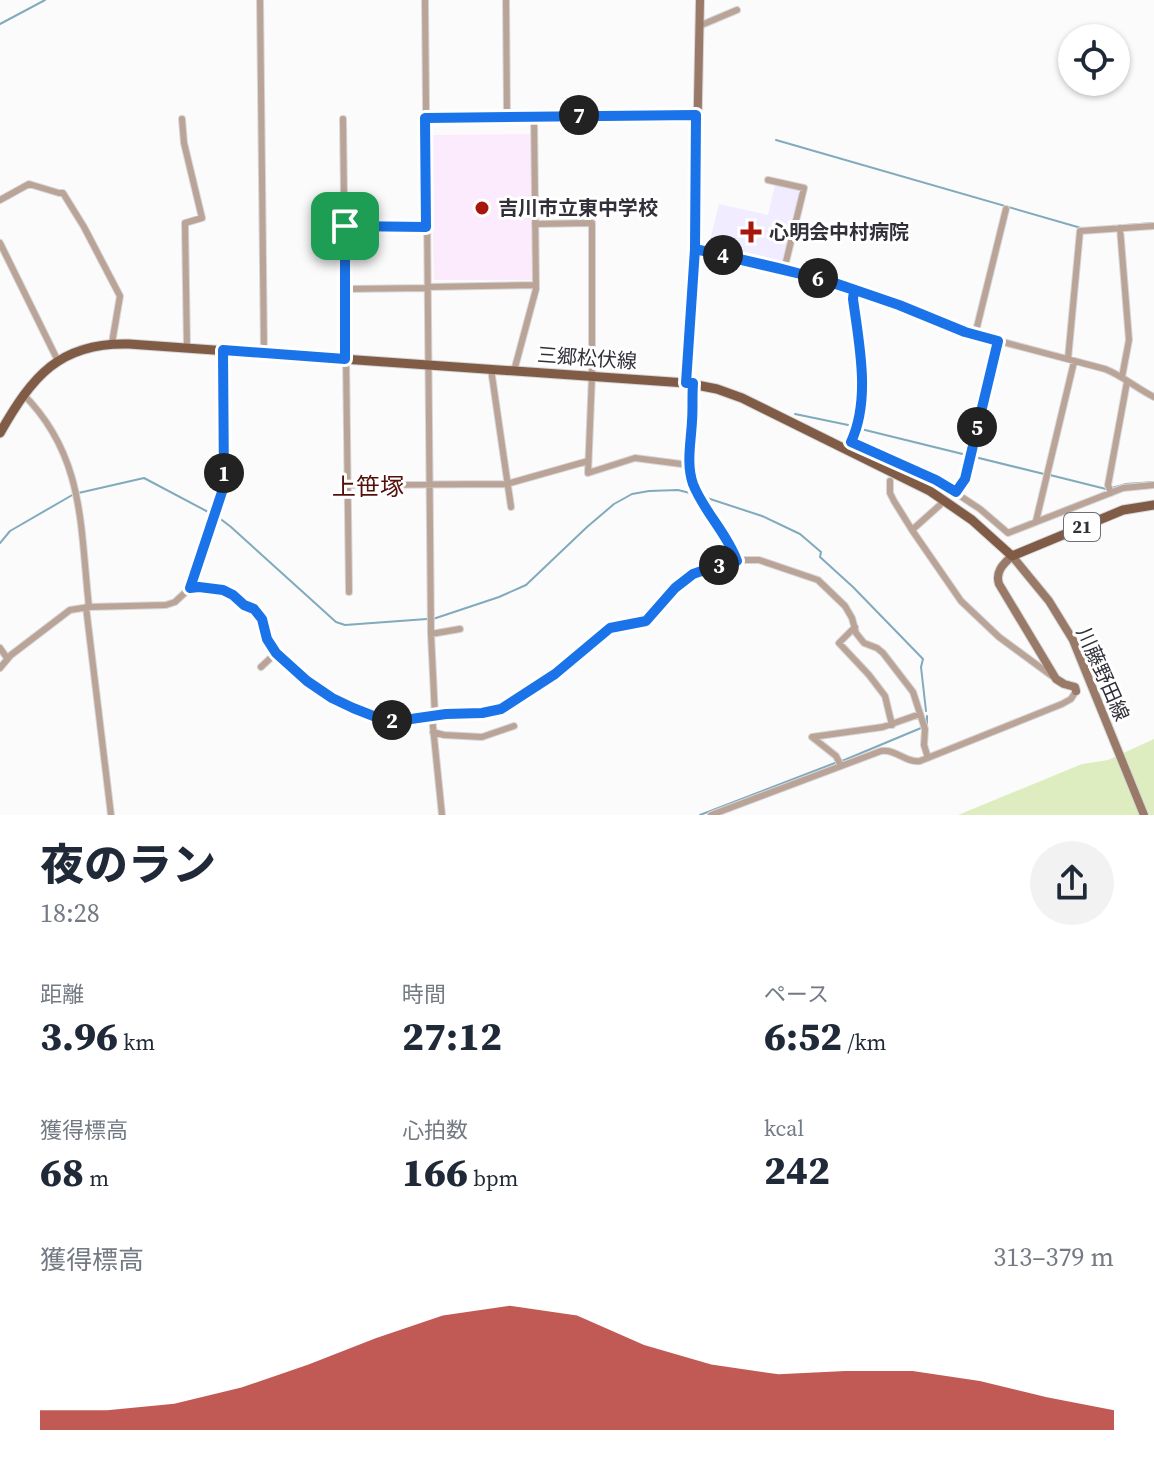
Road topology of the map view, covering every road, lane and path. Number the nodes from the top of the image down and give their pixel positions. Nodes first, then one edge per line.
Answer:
1 (260, 0) edge
2 (425, 0) edge
3 (506, 0) edge
4 (700, 0) edge
5 (737, 10) dead end
6 (699, 26) junction
7 (696, 115) junction
8 (534, 116) junction
9 (507, 117) junction
10 (425, 118) junction
11 (182, 119) dead end
12 (343, 119) dead end
13 (768, 180) dead end
14 (0, 200) edge
15 (1006, 209) dead end
16 (535, 224) junction
17 (345, 226) junction
18 (1154, 226) edge
19 (426, 227) junction
20 (1120, 228) junction
21 (0, 243) edge
22 (695, 249) junction
23 (784, 270) junction
24 (536, 285) junction
25 (427, 288) junction
26 (345, 289) junction
27 (854, 290) junction
28 (975, 335) junction
29 (998, 341) junction
30 (112, 343) junction
31 (187, 348) junction
32 (223, 350) junction
33 (264, 353) junction
34 (345, 359) junction
35 (1071, 360) junction
36 (58, 361) junction
37 (428, 365) junction
38 (491, 369) junction
39 (514, 371) junction
40 (592, 376) junction
41 (1125, 380) junction
42 (690, 383) junction
43 (23, 394) junction
44 (1154, 397) edge
45 (0, 433) edge
46 (588, 461) junction
47 (689, 465) junction
48 (890, 481) dead end
49 (507, 484) junction
50 (348, 485) junction
51 (429, 485) junction
52 (1154, 485) edge
53 (953, 493) junction
54 (1111, 493) junction
55 (940, 505) dead end
56 (1154, 505) edge
57 (511, 507) dead end
58 (1036, 522) junction
59 (912, 530) junction
60 (1012, 556) junction
61 (737, 561) junction
62 (190, 588) junction
63 (349, 592) dead end
64 (87, 607) junction
65 (855, 627) junction
66 (460, 629) dead end
67 (431, 634) junction
68 (0, 648) edge
69 (276, 653) junction
70 (7, 658) junction
71 (262, 665) dead end
72 (0, 668) edge
73 (1056, 679) junction
74 (1076, 691) joint
75 (920, 714) junction
76 (434, 717) junction
77 (892, 725) junction
78 (514, 726) dead end
79 (433, 732) junction
80 (928, 758) junction
81 (841, 766) junction
82 (111, 815) edge
83 (442, 815) edge
84 (711, 815) edge
85 (1144, 815) edge

1 - 33 street
2 - 10 street
3 - 9 street
4 - 6 main road
5 - 6 street
6 - 7 main road
7 - 8 street
7 - 22 main road
8 - 9 street
8 - 16 street
9 - 10 street
10 - 19 street
11 - 31 street
12 - 17 street
13 - 23 street
14 - 30 street
15 - 28 street
16 - 24 street
16 - 40 street
17 - 19 street
17 - 26 street
18 - 20 street
19 - 25 street
20 - 35 street
20 - 41 street
21 - 36 street
22 - 23 street
22 - 42 main road
23 - 27 street
24 - 25 street
24 - 39 street
25 - 26 street
25 - 37 street
26 - 34 street
27 - 28 street
27 - 53 street
28 - 29 street
29 - 35 street
29 - 53 street
30 - 31 main road, 三郷松伏線
30 - 36 main road, 三郷松伏線
31 - 32 main road, 三郷松伏線
32 - 33 main road, 三郷松伏線
32 - 62 street
33 - 34 main road, 三郷松伏線
34 - 37 main road, 三郷松伏線
34 - 50 street
35 - 41 street
35 - 58 street
36 - 43 main road, 三郷松伏線
37 - 38 main road, 三郷松伏線
37 - 51 street
38 - 39 main road, 三郷松伏線
38 - 49 street
39 - 40 main road, 三郷松伏線
40 - 42 main road, 三郷松伏線
40 - 46 street
41 - 44 street
41 - 54 street
42 - 47 street
42 - 60 main road, 三郷松伏線
43 - 45 main road, 三郷松伏線
43 - 64 street
46 - 47 street
46 - 49 street
47 - 61 street
48 - 59 street
49 - 51 street
49 - 57 street
50 - 51 street
50 - 63 street
51 - 67 street
52 - 54 street
53 - 58 street
54 - 58 street
55 - 59 street
56 - 60 main road, 21
59 - 73 street
60 - 73 main road
60 - 85 main road, 川藤野田線
61 - 65 street
61 - 76 street
62 - 64 street
62 - 69 street
64 - 70 street
64 - 82 street
65 - 75 street
65 - 77 street
66 - 67 street
67 - 76 street
68 - 70 street
69 - 71 street
69 - 76 street
70 - 72 street
73 - 74 main road
74 - 80 street
75 - 77 street
75 - 80 street
76 - 79 street
77 - 81 street
78 - 79 street
79 - 83 street
80 - 81 street
81 - 84 street

